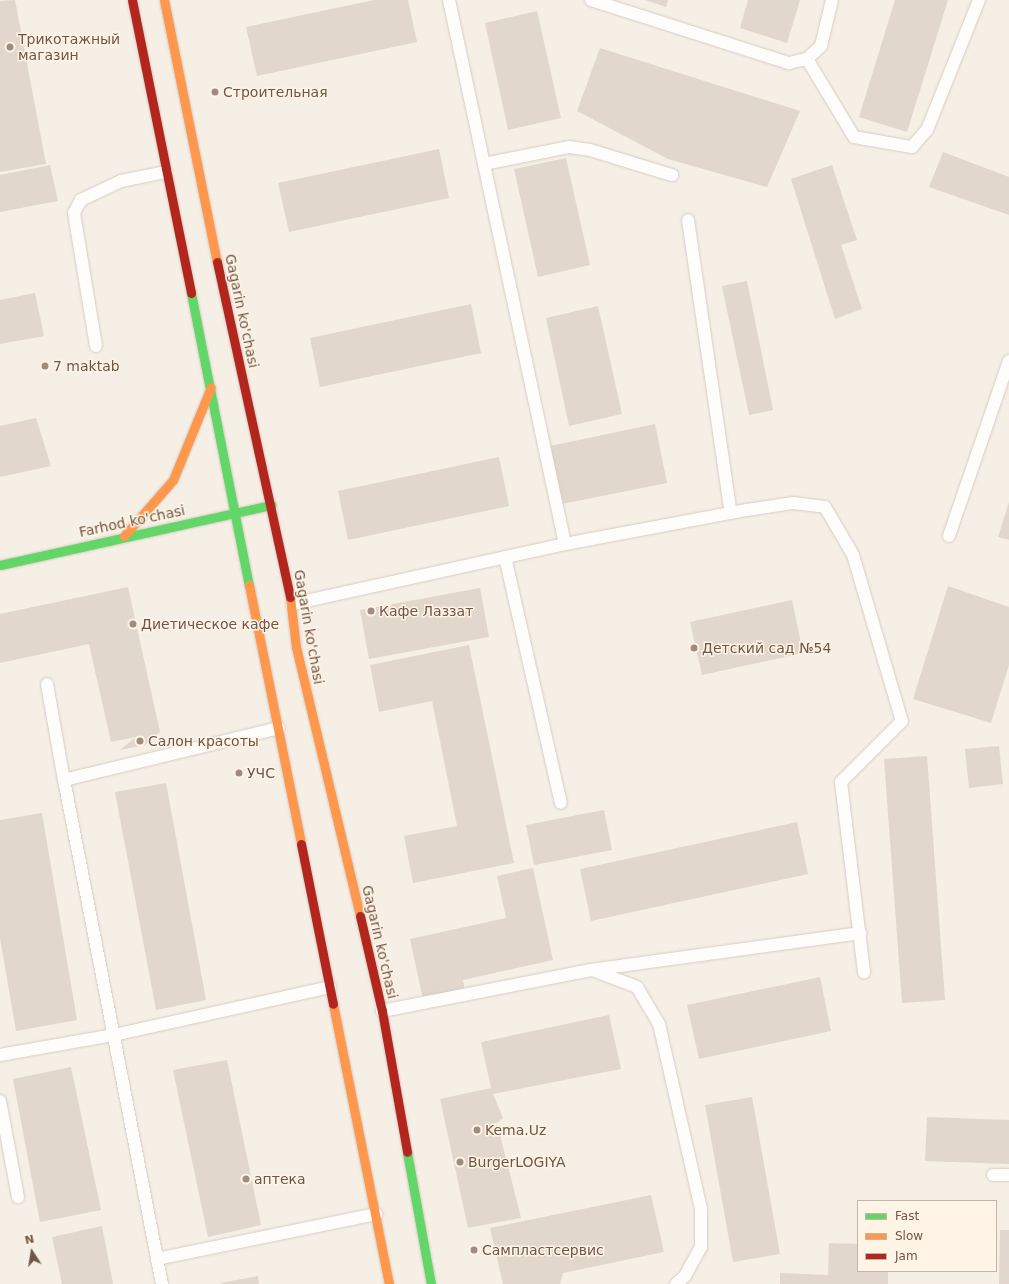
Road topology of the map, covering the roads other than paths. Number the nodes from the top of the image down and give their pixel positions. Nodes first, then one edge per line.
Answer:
1 (132, 0) edge
2 (167, 0) edge
3 (449, 0) edge
4 (591, 0) edge
5 (832, 0) edge
6 (979, 0) edge
7 (808, 59) junction
8 (484, 164) junction
9 (166, 172) junction
10 (672, 175) dead end
11 (688, 220) dead end
12 (96, 346) dead end
13 (1009, 361) edge
14 (211, 385) junction
15 (271, 505) junction
16 (731, 513) junction
17 (236, 514) junction
18 (124, 536) junction
19 (949, 536) dead end
20 (565, 544) junction
21 (505, 558) junction
22 (0, 565) edge
23 (292, 604) junction
24 (47, 684) dead end
25 (279, 728) junction
26 (64, 780) junction
27 (561, 803) dead end
28 (860, 933) junction
29 (591, 970) junction
30 (864, 973) dead end
31 (330, 987) junction
32 (382, 1011) junction
33 (114, 1035) junction
34 (0, 1055) edge
35 (0, 1101) edge
36 (993, 1175) dead end
37 (1009, 1175) edge
38 (18, 1197) dead end
39 (376, 1214) junction
40 (157, 1259) junction
41 (162, 1284) edge
42 (389, 1284) edge
43 (431, 1284) edge
44 (676, 1284) edge

1 - 9 main road
2 - 15 main road, Gagarin ko'chasi
3 - 8 lane
4 - 7 lane
5 - 7 lane
6 - 7 lane
8 - 10 lane
8 - 20 lane
9 - 12 lane
9 - 14 main road
11 - 16 lane
13 - 19 lane
14 - 17 main road
14 - 18 main road
15 - 17 main road, Farhod ko'chasi
15 - 23 main road, Gagarin ko'chasi
16 - 20 lane
16 - 28 lane
17 - 18 main road, Farhod ko'chasi
17 - 25 main road
18 - 22 main road, Farhod ko'chasi
20 - 21 lane
21 - 23 lane
21 - 27 lane
23 - 32 main road, Gagarin ko'chasi
24 - 26 lane
25 - 26 lane
25 - 31 main road
26 - 33 lane
28 - 29 lane
28 - 30 lane
29 - 32 lane
29 - 44 lane
31 - 33 lane
31 - 39 main road
32 - 43 main road, Gagarin ko'chasi
33 - 34 lane
33 - 40 lane
35 - 38 lane
36 - 37 lane
39 - 40 lane
39 - 42 main road
40 - 41 lane

